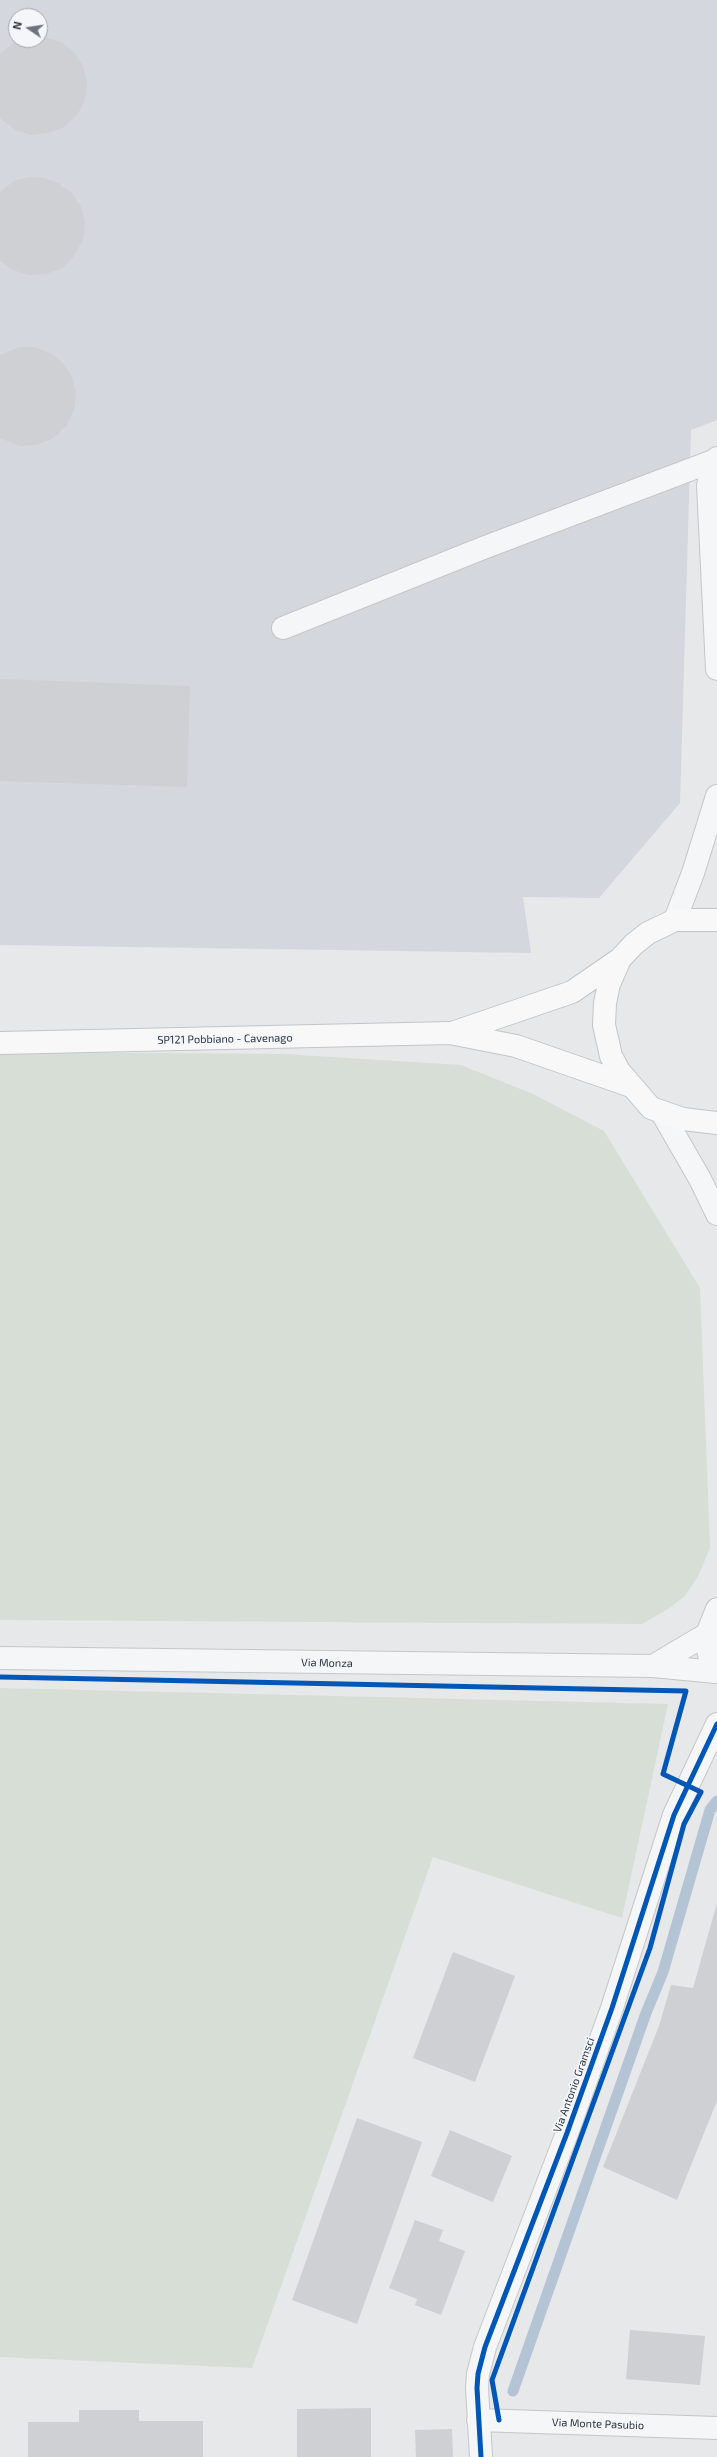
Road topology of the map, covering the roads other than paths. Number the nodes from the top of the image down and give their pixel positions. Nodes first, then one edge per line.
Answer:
1 (715, 460) edge
2 (283, 628) dead end
3 (717, 669) edge
4 (717, 796) edge
5 (675, 920) junction
6 (717, 920) edge
7 (620, 959) junction
8 (450, 1033) junction
9 (0, 1043) edge
10 (631, 1086) junction
11 (662, 1113) junction
12 (717, 1123) edge
13 (717, 1214) edge
14 (717, 1609) edge
15 (706, 1634) junction
16 (0, 1658) edge
17 (653, 1666) junction
18 (717, 1672) edge
19 (717, 1724) edge
20 (478, 2420) junction
21 (717, 2428) edge
22 (481, 2457) edge

1 - 2 street
1 - 3 street
4 - 5 street
5 - 6 main road
5 - 7 main road, SP121 Pobbiano - Cavenago
7 - 8 main road, SP121 Pobbiano - Cavenago
7 - 10 main road
8 - 9 main road, SP121 Pobbiano - Cavenago
8 - 10 main road, SP121 Pobbiano - Cavenago
10 - 11 main road
11 - 12 main road
11 - 13 street
14 - 15 street
15 - 17 street
15 - 18 street
16 - 17 street, Via Monza
17 - 18 street, Via Monza
19 - 20 street, Via Antonio Gramsci
20 - 21 street, Via Monte Pasubio
20 - 22 street, Via Antonio Gramsci

